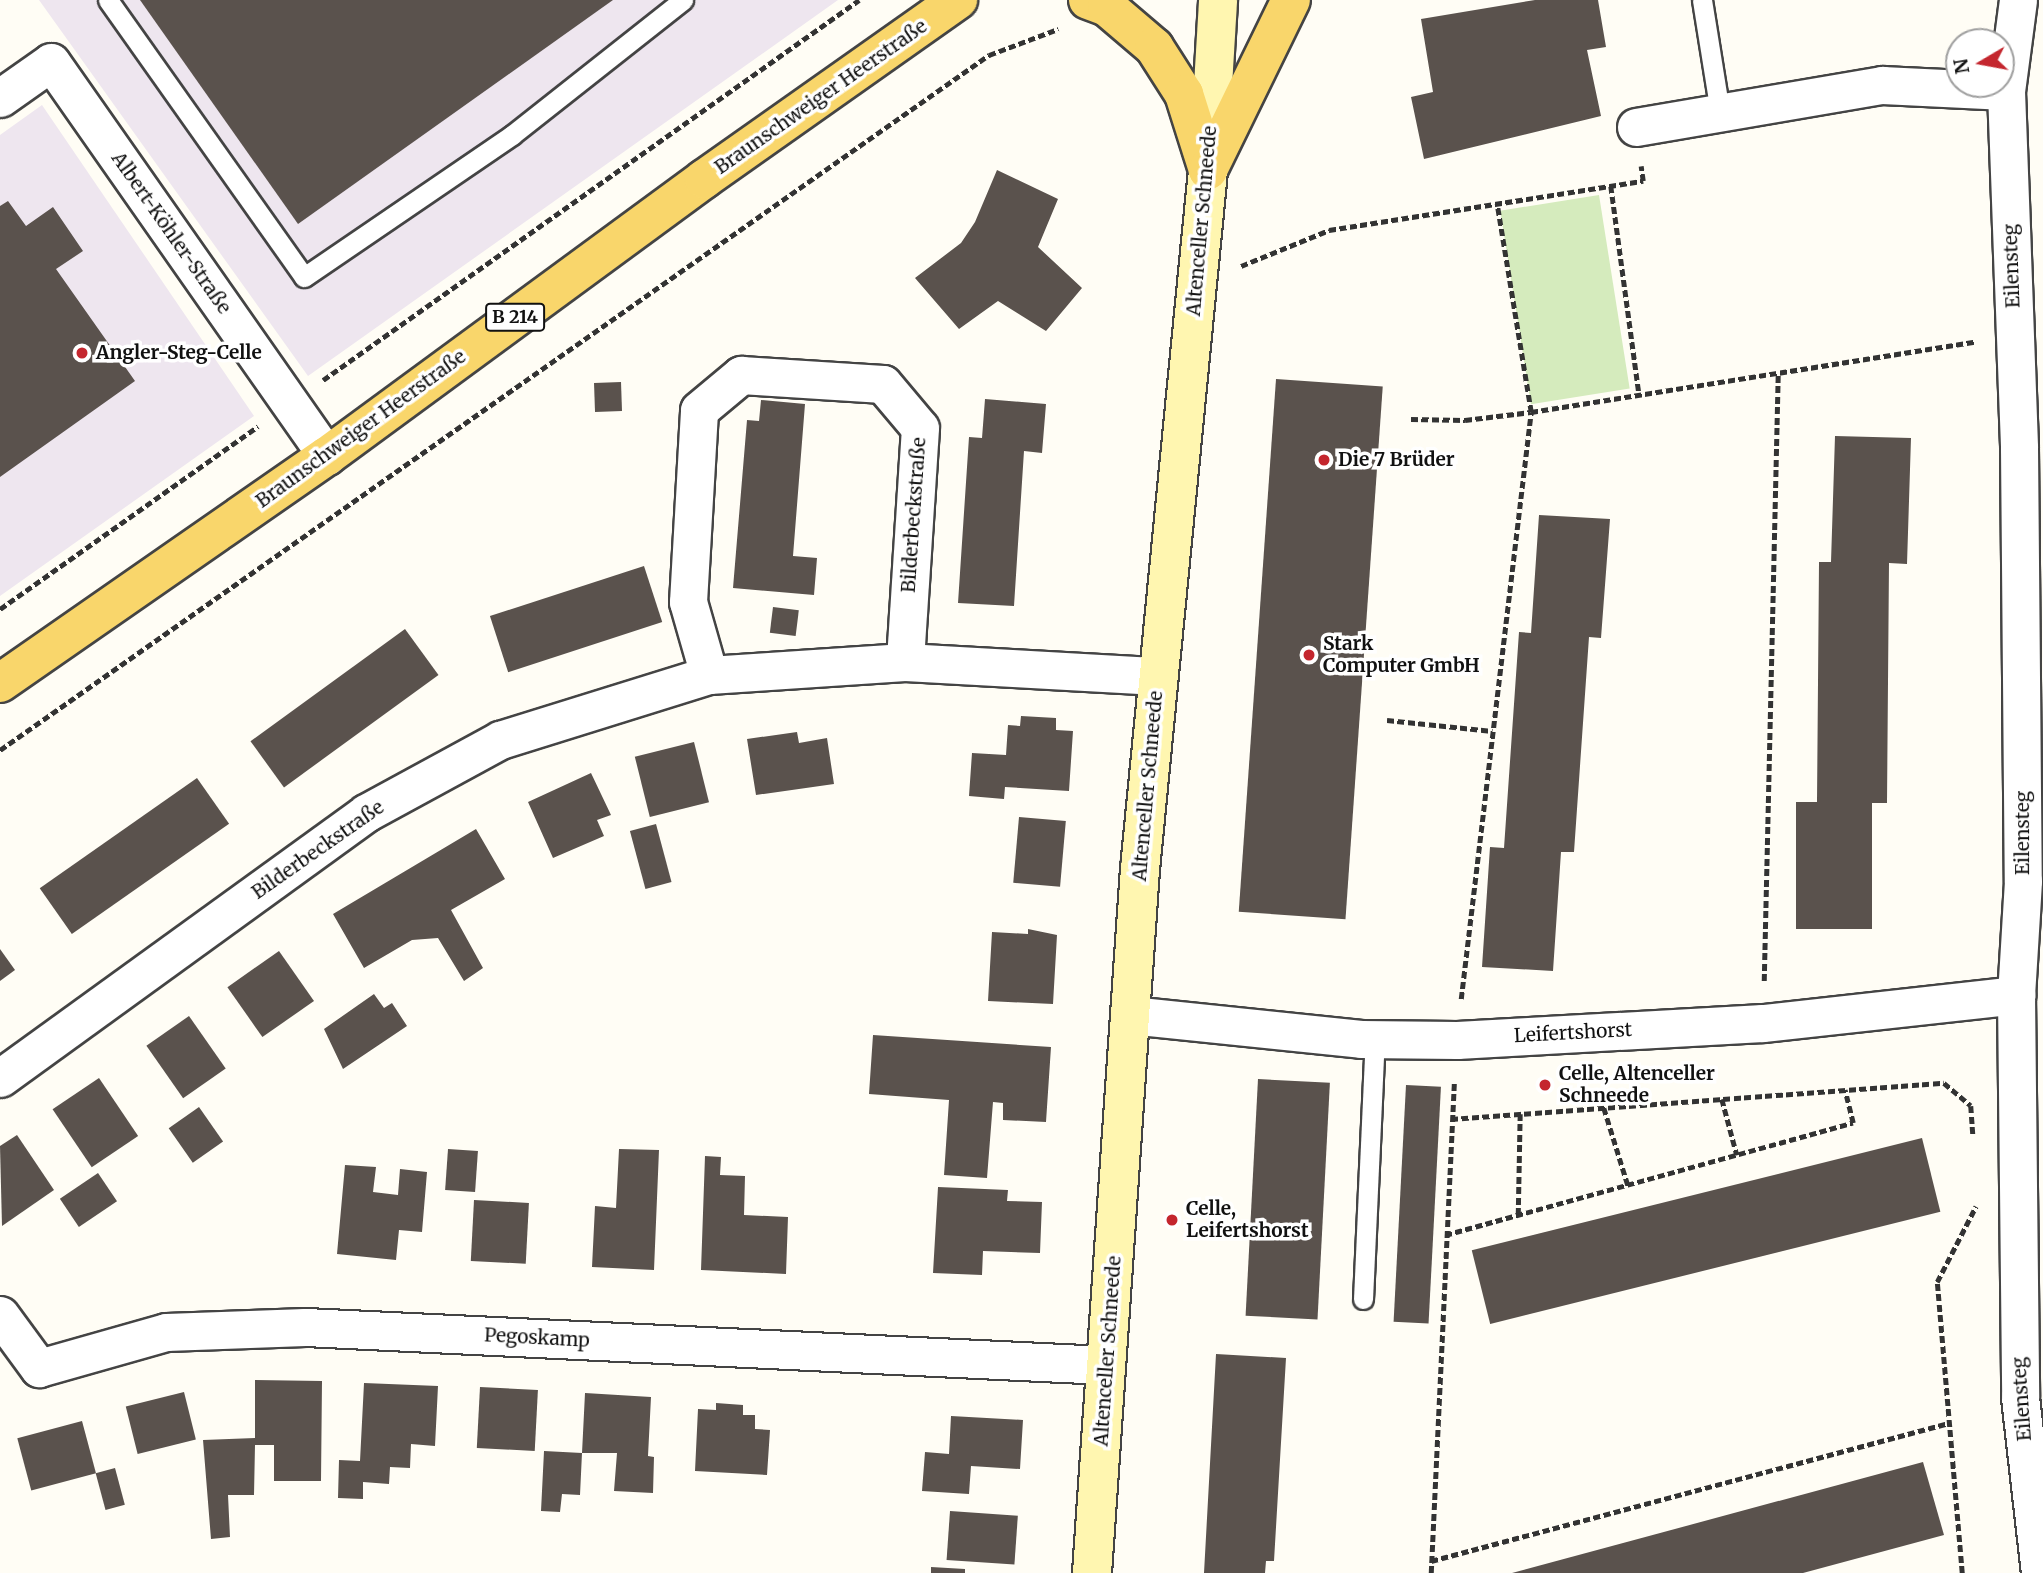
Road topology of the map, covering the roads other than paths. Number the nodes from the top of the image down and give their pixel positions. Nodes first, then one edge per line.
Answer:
1 (108, 0) edge
2 (683, 0) edge
3 (959, 0) edge
4 (1218, 0) edge
5 (1291, 0) edge
6 (1702, 0) edge
7 (2018, 0) edge
8 (1097, 4) edge
9 (2014, 28) edge
10 (1945, 89) edge
11 (0, 98) edge
12 (2006, 98) edge
13 (1720, 112) junction
14 (1636, 127) road end
15 (1208, 170) junction
16 (327, 456) junction
17 (905, 662) junction
18 (709, 675) junction
19 (1158, 676) junction
20 (0, 683) edge
21 (2025, 973) edge
22 (1130, 1015) junction
23 (1375, 1039) junction
24 (0, 1078) edge
25 (1363, 1299) dead end
26 (0, 1315) edge
27 (1106, 1365) junction
28 (1092, 1573) edge
29 (2040, 1573) edge

1 - 2 lane
3 - 16 main road, Braunschweiger Heerstraße / B 214
4 - 15 main road, Altenceller Schneede
5 - 15 main road
6 - 13 lane
7 - 9 street, Eilensteg
8 - 15 main road
10 - 13 street
11 - 16 street, Albert-Köhler-Straße
12 - 21 street, Eilensteg
13 - 14 street
15 - 19 main road, Altenceller Schneede
16 - 20 main road, Braunschweiger Heerstraße / B 214
17 - 18 street, Bilderbeckstraße
17 - 18 street, Bilderbeckstraße
17 - 19 street, Bilderbeckstraße
18 - 24 street, Bilderbeckstraße
19 - 22 main road, Altenceller Schneede
21 - 23 street, Leifertshorst
21 - 29 street, Eilensteg
22 - 23 street, Leifertshorst
22 - 27 main road, Altenceller Schneede
23 - 25 lane
26 - 27 street, Pegoskamp
27 - 28 main road, Altenceller Schneede

